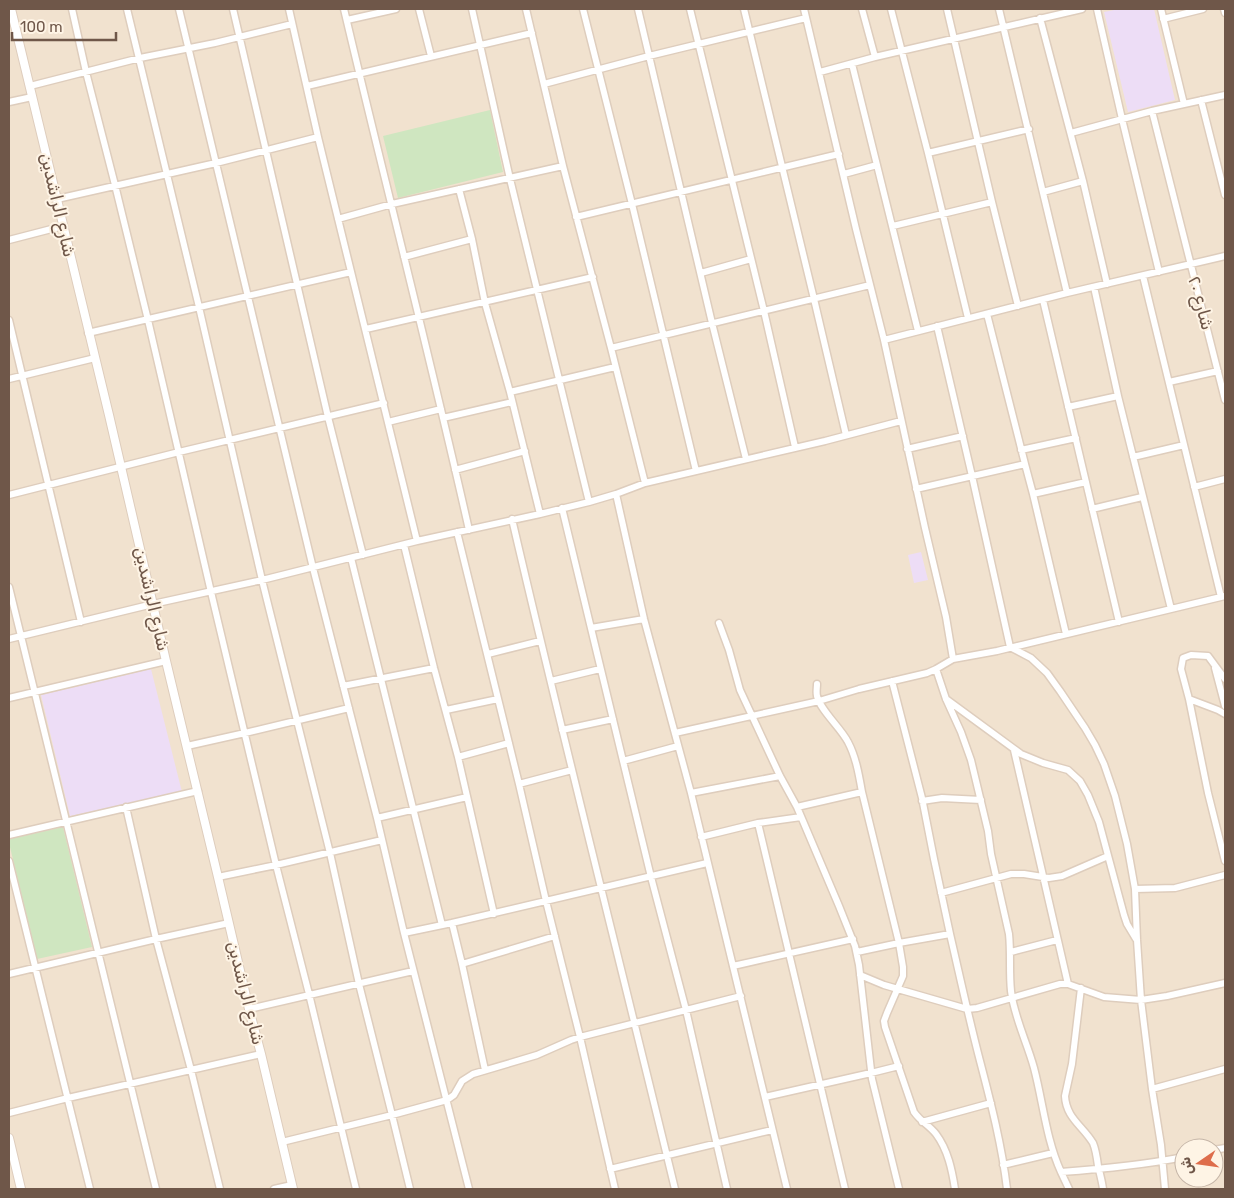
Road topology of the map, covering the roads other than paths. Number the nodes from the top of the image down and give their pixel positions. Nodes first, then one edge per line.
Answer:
1 (11, 9) edge
2 (72, 9) edge
3 (127, 9) edge
4 (179, 9) edge
5 (232, 9) edge
6 (289, 9) edge
7 (344, 9) edge
8 (396, 9) edge
9 (419, 9) edge
10 (472, 9) edge
11 (526, 9) edge
12 (583, 9) edge
13 (638, 9) edge
14 (690, 9) edge
15 (744, 9) edge
16 (804, 9) edge
17 (862, 9) edge
18 (891, 9) edge
19 (947, 9) edge
20 (999, 9) edge
21 (1082, 9) edge
22 (1096, 9) edge
23 (1161, 9) edge
24 (1203, 9) edge
25 (1224, 9) edge
26 (1055, 12) edge
27 (1225, 13) edge
28 (806, 18) junction
29 (1040, 18) junction
30 (1164, 19) junction
31 (347, 20) junction
32 (292, 24) junction
33 (1004, 28) junction
34 (750, 32) junction
35 (532, 33) junction
36 (239, 36) junction
37 (955, 39) junction
38 (481, 44) junction
39 (699, 44) junction
40 (188, 48) junction
41 (902, 51) junction
42 (431, 56) junction
43 (649, 56) junction
44 (140, 58) junction
45 (875, 58) junction
46 (852, 64) junction
47 (597, 69) junction
48 (86, 72) junction
49 (820, 72) junction
50 (359, 74) junction
51 (544, 84) junction
52 (30, 86) junction
53 (307, 86) junction
54 (1225, 94) edge
55 (32, 97) junction
56 (1201, 100) junction
57 (9, 102) edge
58 (1184, 104) junction
59 (1152, 111) junction
60 (1122, 119) junction
61 (1029, 130) junction
62 (1071, 133) junction
63 (318, 137) junction
64 (977, 141) junction
65 (266, 151) junction
66 (928, 152) junction
67 (839, 154) junction
68 (216, 164) junction
69 (877, 165) junction
70 (563, 166) junction
71 (783, 168) junction
72 (167, 174) junction
73 (844, 174) junction
74 (510, 178) junction
75 (732, 180) junction
76 (1083, 181) junction
77 (115, 185) junction
78 (459, 189) junction
79 (682, 192) junction
80 (1043, 192) junction
81 (1225, 195) edge
82 (57, 199) junction
83 (992, 202) junction
84 (392, 204) junction
85 (632, 204) junction
86 (943, 214) junction
87 (576, 217) junction
88 (338, 219) junction
89 (63, 226) junction
90 (892, 226) junction
91 (472, 239) junction
92 (9, 240) edge
93 (1225, 256) edge
94 (404, 258) junction
95 (751, 259) junction
96 (1191, 264) junction
97 (351, 272) junction
98 (701, 272) junction
99 (1159, 272) junction
100 (1143, 276) junction
101 (593, 278) junction
102 (296, 284) junction
103 (1107, 284) junction
104 (870, 285) junction
105 (1094, 287) junction
106 (537, 290) junction
107 (1067, 294) junction
108 (248, 297) junction
109 (814, 299) junction
110 (1043, 300) junction
111 (485, 303) junction
112 (1018, 306) junction
113 (199, 307) junction
114 (764, 311) junction
115 (987, 314) junction
116 (418, 318) junction
117 (968, 318) junction
118 (9, 320) edge
119 (148, 320) junction
120 (712, 323) junction
121 (937, 326) junction
122 (366, 329) junction
123 (918, 331) junction
124 (88, 333) junction
125 (663, 335) junction
126 (884, 340) junction
127 (612, 348) junction
128 (94, 358) junction
129 (616, 367) junction
130 (1218, 371) junction
131 (22, 376) junction
132 (9, 379) edge
133 (560, 380) junction
134 (1169, 382) junction
135 (510, 392) junction
136 (1118, 396) junction
137 (1225, 400) edge
138 (512, 402) junction
139 (384, 403) junction
140 (1068, 407) junction
141 (441, 409) junction
142 (328, 417) junction
143 (443, 418) junction
144 (901, 421) junction
145 (388, 422) junction
146 (279, 427) junction
147 (846, 435) junction
148 (963, 436) junction
149 (1076, 438) junction
150 (231, 440) junction
151 (1184, 445) junction
152 (795, 447) junction
153 (907, 449) junction
154 (1021, 450) junction
155 (524, 451) junction
156 (179, 452) junction
157 (1133, 457) junction
158 (746, 459) junction
159 (1025, 464) junction
160 (121, 466) junction
161 (455, 470) junction
162 (696, 471) junction
163 (972, 476) junction
164 (1225, 479) edge
165 (1086, 482) junction
166 (645, 483) junction
167 (49, 485) junction
168 (1194, 487) junction
169 (916, 490) junction
170 (616, 494) junction
171 (1033, 494) junction
172 (9, 495) edge
173 (1142, 497) junction
174 (590, 502) junction
175 (562, 508) junction
176 (1092, 509) junction
177 (540, 514) junction
178 (512, 519) junction
179 (469, 530) junction
180 (458, 532) junction
181 (418, 541) junction
182 (404, 545) junction
183 (363, 555) junction
184 (351, 558) junction
185 (313, 568) junction
186 (262, 580) junction
187 (9, 587) edge
188 (211, 592) junction
189 (1223, 596) edge
190 (153, 604) junction
191 (1171, 609) junction
192 (644, 619) junction
193 (81, 622) junction
194 (1119, 622) junction
195 (719, 623) dead end
196 (592, 628) junction
197 (1066, 634) junction
198 (21, 636) junction
199 (9, 639) edge
200 (540, 641) junction
201 (1010, 647) junction
202 (488, 654) junction
203 (953, 660) junction
204 (166, 661) junction
205 (1214, 665) junction
206 (434, 668) junction
207 (600, 669) junction
208 (936, 670) junction
209 (380, 679) junction
210 (1225, 679) edge
211 (892, 681) junction
212 (551, 682) junction
213 (817, 684) dead end
214 (343, 686) junction
215 (34, 692) junction
216 (9, 698) edge
217 (498, 698) junction
218 (946, 699) junction
219 (1189, 699) junction
220 (819, 701) junction
221 (1225, 706) edge
222 (349, 708) junction
223 (446, 710) junction
224 (1225, 714) edge
225 (752, 716) junction
226 (613, 719) junction
227 (297, 720) junction
228 (562, 730) junction
229 (675, 733) junction
230 (245, 734) junction
231 (509, 743) junction
232 (187, 746) junction
233 (678, 746) junction
234 (1014, 750) junction
235 (458, 757) junction
236 (624, 761) junction
237 (572, 770) junction
238 (780, 776) junction
239 (519, 784) junction
240 (198, 792) junction
241 (862, 792) junction
242 (691, 793) junction
243 (467, 797) junction
244 (981, 800) junction
245 (922, 801) junction
246 (126, 807) junction
247 (797, 807) junction
248 (413, 810) junction
249 (801, 817) junction
250 (377, 818) junction
251 (66, 821) junction
252 (758, 823) junction
253 (9, 835) edge
254 (701, 837) junction
255 (382, 840) junction
256 (330, 853) junction
257 (1108, 856) junction
258 (9, 861) edge
259 (1225, 861) edge
260 (707, 863) junction
261 (276, 865) junction
262 (1225, 875) edge
263 (218, 877) junction
264 (651, 877) junction
265 (1043, 877) junction
266 (997, 878) junction
267 (600, 888) junction
268 (1135, 889) junction
269 (941, 893) junction
270 (546, 901) junction
271 (494, 914) junction
272 (229, 923) junction
273 (452, 923) junction
274 (442, 926) junction
275 (404, 933) junction
276 (950, 934) junction
277 (555, 936) junction
278 (156, 938) junction
279 (852, 939) junction
280 (1057, 940) junction
281 (1137, 940) junction
282 (898, 942) junction
283 (98, 952) junction
284 (857, 952) junction
285 (1011, 952) junction
286 (790, 954) junction
287 (462, 964) junction
288 (733, 966) junction
289 (35, 967) junction
290 (414, 970) junction
291 (9, 974) edge
292 (860, 976) junction
293 (1225, 983) edge
294 (358, 984) junction
295 (1068, 984) junction
296 (897, 988) junction
297 (1081, 988) junction
298 (309, 994) junction
299 (741, 996) junction
300 (1012, 998) junction
301 (1141, 1000) junction
302 (249, 1009) junction
303 (967, 1009) junction
304 (686, 1010) junction
305 (635, 1022) junction
306 (580, 1037) junction
307 (261, 1054) junction
308 (899, 1066) junction
309 (1225, 1069) edge
310 (191, 1070) junction
311 (485, 1070) junction
312 (871, 1073) junction
313 (821, 1084) junction
314 (130, 1085) junction
315 (1152, 1089) junction
316 (765, 1097) junction
317 (68, 1098) junction
318 (447, 1100) junction
319 (991, 1103) junction
320 (9, 1113) edge
321 (392, 1115) junction
322 (922, 1122) junction
323 (341, 1127) junction
324 (772, 1130) junction
325 (9, 1138) edge
326 (282, 1142) junction
327 (716, 1143) junction
328 (1053, 1153) junction
329 (667, 1156) junction
330 (1174, 1159) edge
331 (1163, 1161) junction
332 (1003, 1165) junction
333 (610, 1169) junction
334 (1099, 1169) junction
335 (1061, 1172) junction
336 (293, 1187) edge
337 (21, 1189) edge
338 (90, 1189) edge
339 (156, 1189) edge
340 (220, 1189) edge
341 (274, 1189) edge
342 (356, 1189) edge
343 (410, 1189) edge
344 (469, 1189) edge
345 (615, 1189) edge
346 (675, 1189) edge
347 (727, 1189) edge
348 (787, 1189) edge
349 (845, 1189) edge
350 (899, 1189) edge
351 (955, 1189) edge
352 (1007, 1189) edge
353 (1069, 1189) edge
354 (1104, 1189) edge
355 (1165, 1189) edge

1 - 52 street, شارع الراشدين
2 - 48 street
3 - 44 street
4 - 40 street
5 - 36 street
6 - 32 street
7 - 31 street
8 - 31 street
9 - 42 street
10 - 38 street
11 - 35 street
12 - 47 street
13 - 43 street
14 - 39 street
15 - 34 street
16 - 28 street
17 - 45 street
18 - 41 street
19 - 37 street
20 - 33 street
21 - 26 street
22 - 60 street
23 - 30 street
24 - 30 street
25 - 27 street
26 - 29 street
28 - 34 street
28 - 49 street
29 - 33 street
29 - 62 street
30 - 58 street
31 - 50 street
32 - 36 street
32 - 53 street
33 - 37 street
33 - 61 street
34 - 39 street
34 - 71 street
35 - 38 street
35 - 51 street
36 - 40 street
36 - 65 street
37 - 41 street
37 - 64 street
38 - 42 street
38 - 74 street
39 - 43 street
39 - 75 street
40 - 44 street
40 - 68 street
41 - 45 street
41 - 66 street
42 - 50 street
43 - 47 street
43 - 79 street
44 - 48 street
44 - 72 street
45 - 46 street
46 - 49 street
46 - 69 street
47 - 51 street
47 - 85 street
48 - 52 street
48 - 77 street
49 - 67 street
50 - 53 street
50 - 84 street
51 - 70 street
52 - 55 street, شارع الراشدين
53 - 63 street
54 - 56 street
55 - 57 street
55 - 82 street, شارع الراشدين
56 - 58 street
56 - 81 street
58 - 59 street
59 - 60 street
59 - 96 street, شارع ٢٠
60 - 62 street
60 - 99 street
61 - 64 street
61 - 80 street
62 - 76 street
63 - 65 street
63 - 88 street
64 - 66 street
64 - 83 street
65 - 68 street
65 - 102 street
66 - 86 street
67 - 71 street
67 - 73 street
68 - 72 street
68 - 108 street
69 - 73 street
69 - 90 street
70 - 74 street
70 - 87 street
71 - 75 street
71 - 109 street
72 - 77 street
72 - 113 street
73 - 104 street
74 - 78 street
74 - 106 street
75 - 79 street
75 - 95 street
76 - 80 street
76 - 103 street
77 - 82 street
77 - 119 street
78 - 84 street
78 - 91 street
79 - 85 street
79 - 98 street
80 - 107 street
82 - 89 street, شارع الراشدين
83 - 86 street
83 - 112 street
84 - 88 street
84 - 94 street
85 - 87 street
85 - 125 street
86 - 90 street
86 - 117 street
87 - 101 street
88 - 97 street
89 - 92 street
89 - 124 street, شارع الراشدين
90 - 123 street
91 - 94 street
91 - 111 street
93 - 96 street
94 - 116 street
95 - 98 street
95 - 114 street
96 - 99 street
96 - 130 street, شارع ٢٠
97 - 102 street
97 - 122 street
98 - 120 street
99 - 100 street
100 - 103 street
100 - 134 street
101 - 106 street
101 - 127 street
102 - 108 street
102 - 142 street
103 - 105 street
104 - 109 street
104 - 126 street
105 - 107 street
105 - 136 street
106 - 111 street
106 - 133 street
107 - 110 street
108 - 113 street
108 - 146 street
109 - 114 street
109 - 147 street
110 - 112 street
110 - 140 street
111 - 116 street
111 - 135 street
112 - 115 street
113 - 119 street
113 - 150 street
114 - 120 street
114 - 152 street
115 - 117 street
115 - 154 street
116 - 122 street
116 - 141 street
117 - 121 street
118 - 131 street
119 - 124 street
119 - 156 street
120 - 125 street
120 - 158 street
121 - 123 street
121 - 148 street
122 - 139 street
123 - 126 street
124 - 128 street, شارع الراشدين
125 - 127 street
125 - 162 street
126 - 144 street
127 - 129 street
128 - 131 street
128 - 160 street, شارع الراشدين
129 - 133 street
129 - 166 street
130 - 134 street
130 - 137 street, شارع ٢٠
131 - 132 street
131 - 167 street
133 - 135 street
133 - 174 street
134 - 151 street
135 - 138 street
136 - 140 street
136 - 157 street
138 - 143 street
138 - 155 street
139 - 142 street
139 - 145 street
140 - 149 street
141 - 143 street
141 - 145 street
142 - 146 street
142 - 183 street
143 - 161 street
144 - 147 street
144 - 153 street
145 - 181 street
146 - 150 street
146 - 185 street
147 - 152 street
148 - 153 street
148 - 163 street
149 - 154 street
149 - 165 street
150 - 156 street
150 - 186 street
151 - 157 street
151 - 168 street
152 - 158 street
153 - 169 street
154 - 159 street
155 - 161 street
155 - 177 street
156 - 160 street
156 - 188 street
157 - 173 street
158 - 162 street
159 - 163 street
159 - 171 street
160 - 167 street
160 - 190 street, شارع الراشدين
161 - 179 street
162 - 166 street
163 - 169 street
163 - 201 street
164 - 168 street
165 - 171 street
165 - 176 street
166 - 170 street
167 - 172 street
167 - 193 street
168 - 189 street
169 - 203 street
170 - 174 street
170 - 192 street
171 - 197 street
173 - 176 street
173 - 191 street
174 - 175 street
175 - 177 street
175 - 196 street
176 - 194 street
177 - 178 street
178 - 179 street
178 - 200 street
179 - 180 street
180 - 181 street
180 - 202 street
181 - 182 street
182 - 183 street
182 - 206 street
183 - 184 street
184 - 185 street
184 - 209 street
185 - 186 street
185 - 214 street
186 - 188 street
186 - 227 street
187 - 198 street
188 - 190 street
188 - 230 street
189 - 191 street
190 - 193 street
190 - 204 street, شارع الراشدين
191 - 194 street
192 - 196 street
192 - 229 street
193 - 198 street
194 - 197 street
195 - 225 street
196 - 207 street
197 - 201 street
198 - 199 street
198 - 215 street
200 - 202 street
200 - 212 street
201 - 203 street
201 - 268 street
202 - 217 street
203 - 208 street
204 - 215 street
204 - 232 street, شارع الراشدين
205 - 210 street
205 - 219 street
205 - 221 street
206 - 209 street
206 - 223 street
207 - 212 street
207 - 226 street
208 - 211 street
208 - 218 street
209 - 214 street
209 - 248 street
211 - 220 street
211 - 245 street
212 - 228 street
213 - 220 street
214 - 222 street
215 - 216 street
215 - 251 street
217 - 223 street
217 - 231 street
218 - 234 street
218 - 244 street
219 - 224 street
219 - 259 street
220 - 225 street
220 - 241 street
222 - 227 street
222 - 250 street
223 - 235 street
225 - 229 street
225 - 238 street
226 - 228 street
226 - 236 street
227 - 230 street
227 - 256 street
228 - 237 street
229 - 233 street
230 - 232 street
230 - 261 street
231 - 235 street
231 - 239 street
232 - 240 street, شارع الراشدين
233 - 236 street
233 - 242 street
234 - 257 street
234 - 265 street
235 - 243 street
236 - 264 street
237 - 239 street
237 - 267 street
238 - 242 street
238 - 247 street
239 - 270 street
240 - 246 street
240 - 263 street, شارع الراشدين
241 - 247 street
241 - 282 street
242 - 254 street
243 - 248 street
243 - 271 street
244 - 245 street
244 - 266 street
245 - 269 street
246 - 251 street
246 - 278 street
247 - 249 street
248 - 250 street
248 - 274 street
249 - 252 street
249 - 279 street
250 - 255 street
251 - 253 street
251 - 283 street
252 - 254 street
252 - 286 street
254 - 260 street
255 - 256 street
255 - 275 street
256 - 261 street
256 - 294 street
257 - 265 street
257 - 281 street
258 - 289 street
260 - 264 street
260 - 288 street
261 - 263 street
261 - 298 street
262 - 268 street
263 - 272 street, شارع الراشدين
264 - 267 street
264 - 304 street
265 - 266 street
265 - 280 street
266 - 269 street
266 - 285 street
267 - 270 street
267 - 305 street
268 - 281 street
269 - 276 street
270 - 271 street
270 - 277 street
271 - 273 street
272 - 278 street
272 - 302 street, شارع الراشدين
273 - 274 street
273 - 287 street
274 - 275 street
275 - 290 street
276 - 282 street
276 - 303 street
277 - 287 street
277 - 306 street
278 - 283 street
278 - 310 street
279 - 284 street
279 - 286 street
280 - 285 street
280 - 295 street
281 - 301 street
282 - 284 street
282 - 296 street
283 - 289 street
283 - 314 street
284 - 292 street
285 - 300 street
286 - 288 street
286 - 313 street
287 - 311 street
288 - 299 street
289 - 291 street
289 - 317 street
290 - 294 street
290 - 318 street
292 - 296 street
292 - 312 street
293 - 301 street
294 - 298 street
294 - 321 street
295 - 297 street
295 - 300 street
296 - 303 street
296 - 308 street
297 - 301 street
297 - 334 street
298 - 302 street
298 - 323 street
299 - 304 street
299 - 316 street
300 - 303 street
300 - 328 street
301 - 315 street
302 - 307 street, شارع الراشدين
303 - 319 street
304 - 305 street
304 - 327 street
305 - 306 street
305 - 329 street
306 - 311 street
306 - 333 street
307 - 310 street
307 - 326 street, شارع الراشدين
308 - 312 street
308 - 322 street
309 - 315 street
310 - 314 street
310 - 340 street
311 - 318 street
312 - 313 street
312 - 350 street
313 - 316 street
313 - 349 street
314 - 317 street
314 - 339 street
315 - 331 street
316 - 324 street
317 - 320 street
317 - 338 street
318 - 321 street
318 - 344 street
319 - 322 street
319 - 332 street
321 - 323 street
321 - 343 street
322 - 351 street
323 - 326 street
323 - 342 street
324 - 327 street
324 - 348 street
325 - 337 street
326 - 336 street, شارع الراشدين
327 - 329 street
327 - 347 street
328 - 332 street
328 - 335 street
329 - 333 street
329 - 346 street
330 - 331 street
331 - 334 street
331 - 355 street
332 - 352 street
333 - 345 street
334 - 335 street
334 - 354 street
335 - 353 street
336 - 341 street

